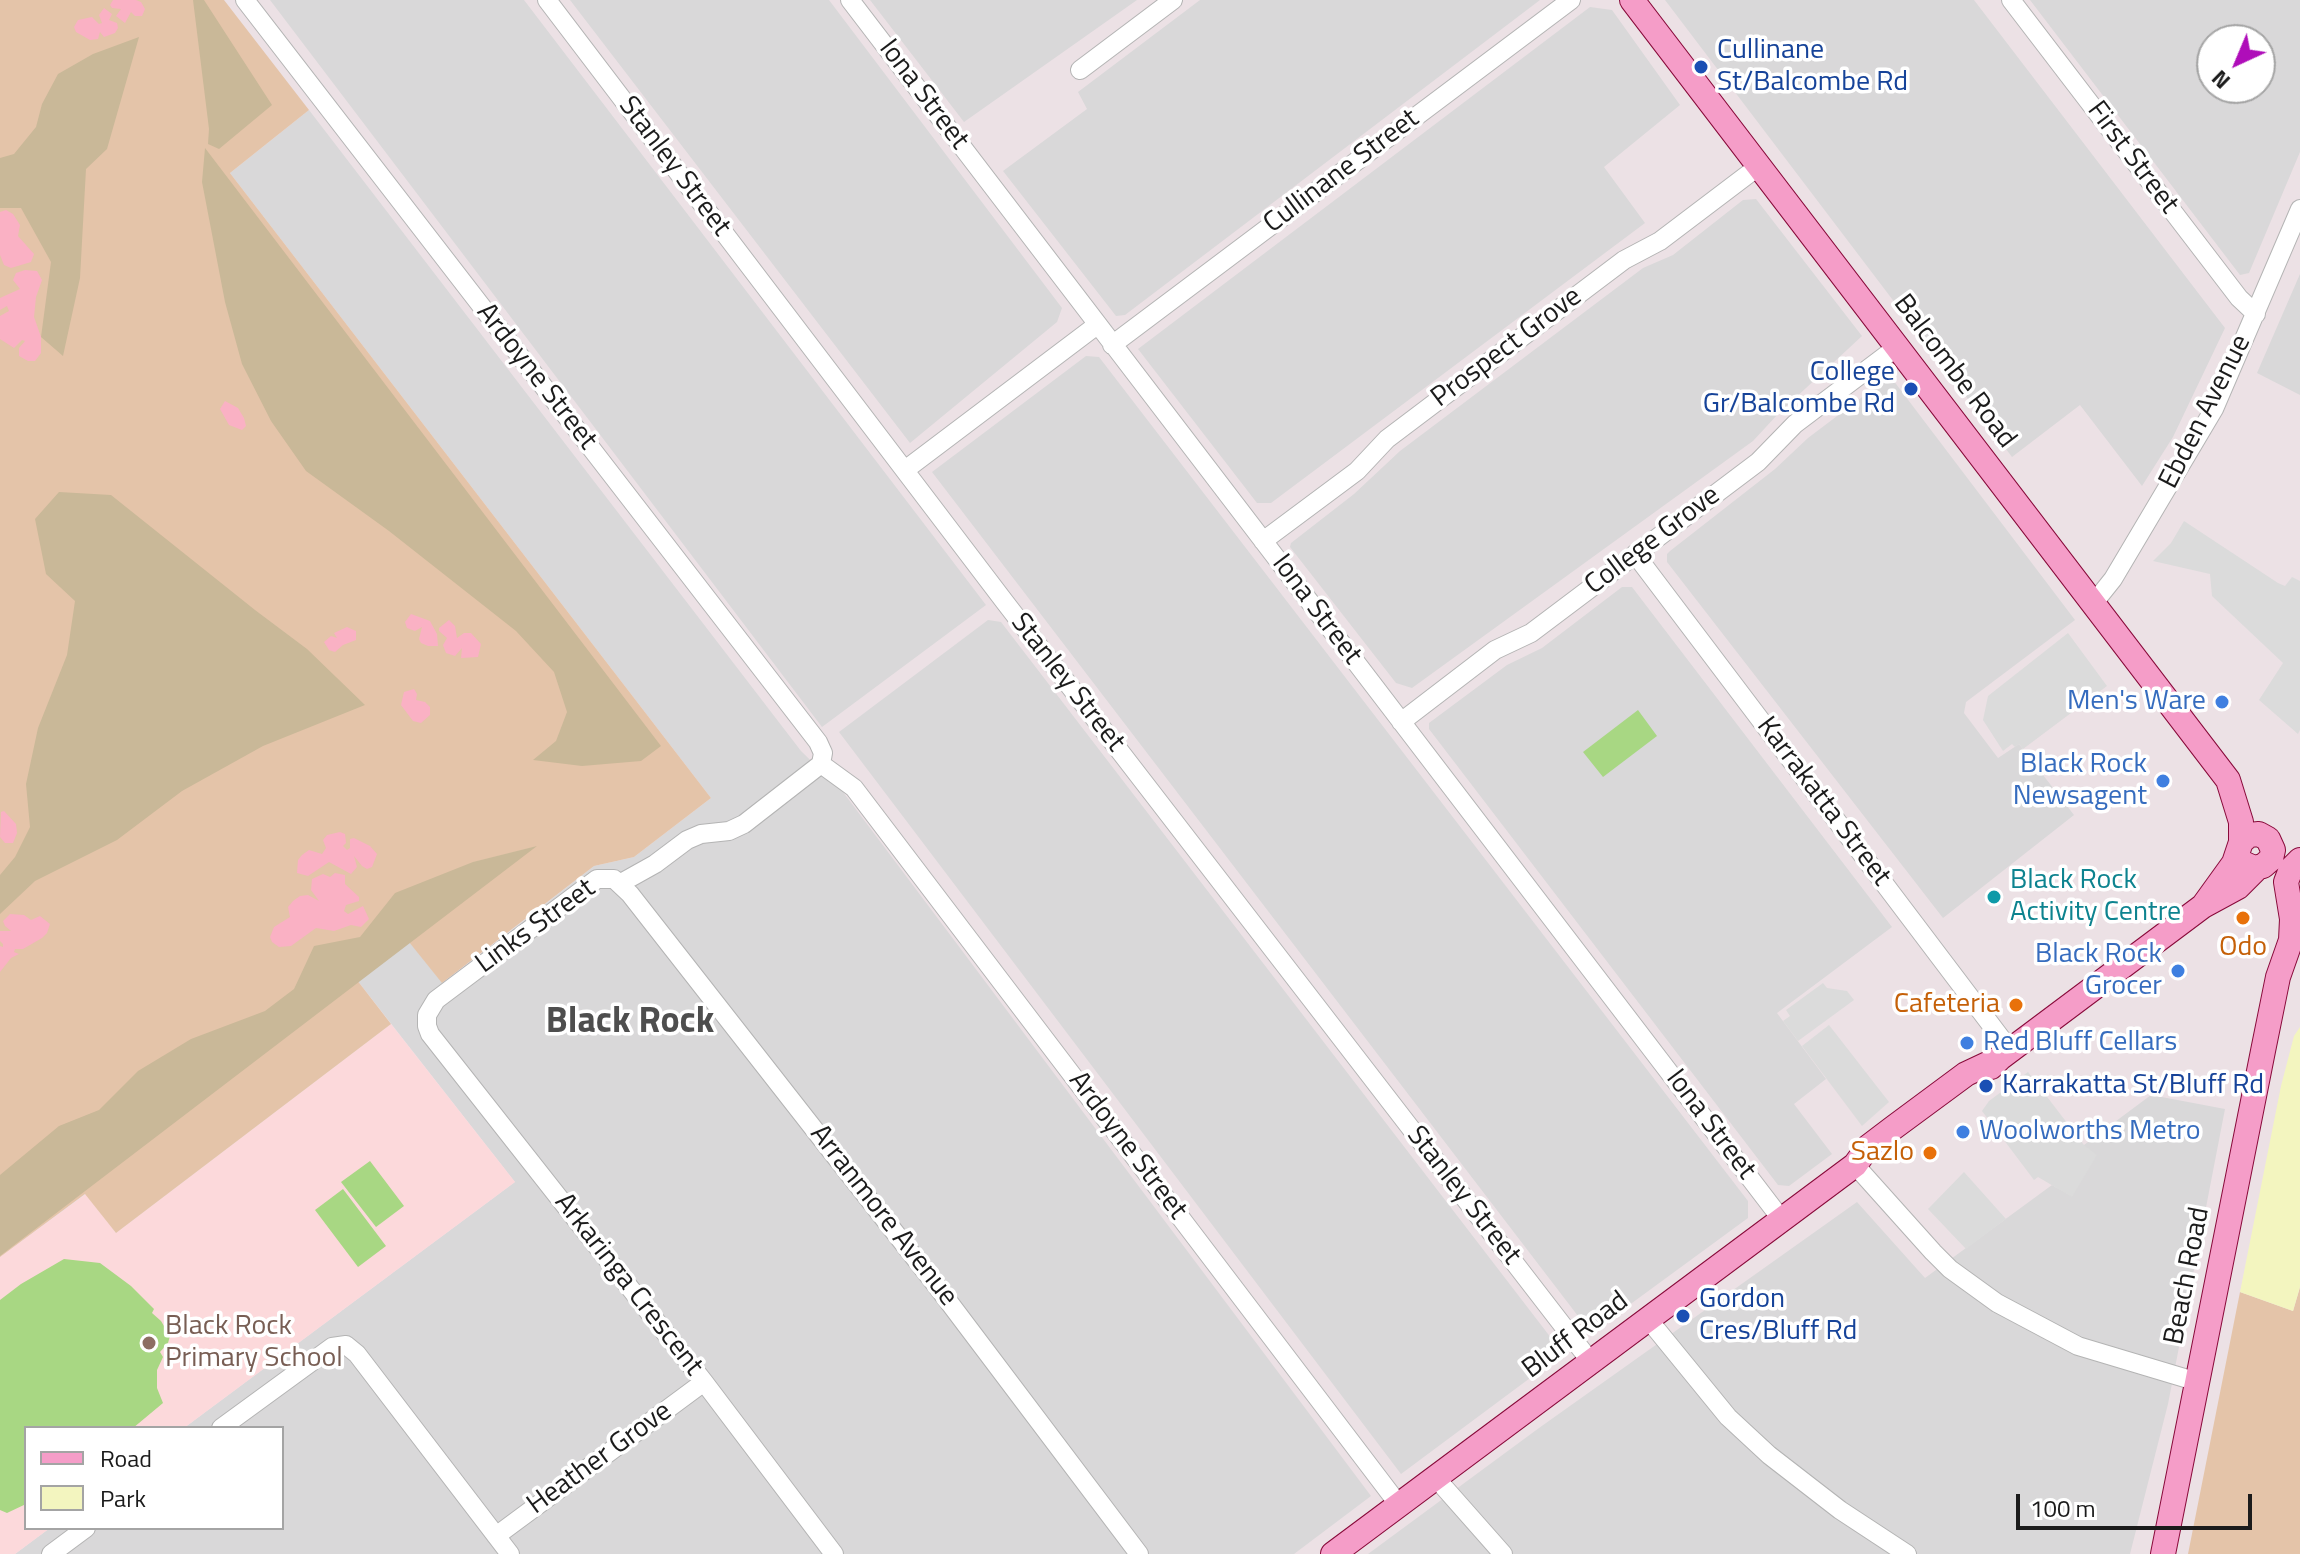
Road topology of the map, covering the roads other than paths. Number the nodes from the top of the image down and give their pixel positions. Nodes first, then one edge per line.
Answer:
1 (245, 0) edge
2 (547, 0) edge
3 (850, 0) edge
4 (1173, 0) edge
5 (1571, 0) edge
6 (1632, 0) edge
7 (2011, 0) edge
8 (1080, 70) dead end
9 (1759, 166) junction
10 (2300, 209) edge
11 (2256, 314) junction
12 (1097, 325) junction
13 (1112, 345) junction
14 (1897, 347) junction
15 (905, 470) junction
16 (1263, 541) junction
17 (1635, 554) junction
18 (2093, 604) junction
19 (1401, 722) junction
20 (822, 760) junction
21 (2228, 780) junction
22 (2268, 839) junction
23 (2240, 846) junction
24 (2300, 858) edge
25 (2259, 868) junction
26 (625, 888) junction
27 (2292, 902) edge
28 (2203, 906) junction
29 (2300, 970) edge
30 (2272, 1010) junction
31 (427, 1015) joint
32 (2005, 1054) junction
33 (1855, 1165) junction
34 (1782, 1220) junction
35 (1648, 1319) junction
36 (1591, 1362) junction
37 (704, 1382) junction
38 (2198, 1382) junction
39 (224, 1426) edge
40 (1435, 1477) junction
41 (1399, 1505) junction
42 (83, 1530) edge
43 (496, 1536) junction
44 (51, 1554) edge
45 (510, 1554) edge
46 (834, 1554) edge
47 (1139, 1554) edge
48 (1333, 1554) edge
49 (1503, 1554) edge
50 (1907, 1554) edge
51 (2163, 1554) edge

1 - 20 street, Ardoyne Street
2 - 15 street, Stanley Street
3 - 12 street, Iona Street
4 - 8 street
5 - 13 street, Cullinane Street
6 - 9 main road, Balcombe Road
7 - 11 street, First Street
9 - 14 main road, Balcombe Road
9 - 16 street, Prospect Grove
10 - 11 street, Ebden Avenue
11 - 18 street, Ebden Avenue
12 - 13 street, Iona Street
12 - 15 street
13 - 16 street, Iona Street
14 - 17 street, College Grove
14 - 18 main road, Balcombe Road
15 - 36 street, Stanley Street
16 - 19 street, Iona Street
17 - 19 street, College Grove
17 - 32 street, Karrakatta Street
18 - 21 main road, Balcombe Road
19 - 34 street, Iona Street
20 - 26 street, Links Street
20 - 41 street, Ardoyne Street
21 - 22 main road, Balcombe Road
21 - 23 main road, Balcombe Road
22 - 23 main road
22 - 24 main road
22 - 25 main road
23 - 25 main road
23 - 28 main road, Bluff Road
24 - 27 main road, Beach Road
25 - 27 main road
25 - 28 main road, Bluff Road
26 - 31 street, Links Street
26 - 47 street, Arranmore Avenue
27 - 30 main road, Beach Road
28 - 32 main road, Bluff Road
29 - 30 main road, Beach Road
30 - 38 main road, Beach Road
31 - 37 street, Arkaringa Crescent
32 - 33 main road, Bluff Road
33 - 34 main road, Bluff Road
33 - 38 street
34 - 35 main road, Bluff Road
35 - 36 main road, Bluff Road
35 - 50 street
36 - 40 main road, Bluff Road
37 - 43 street, Heather Grove
37 - 46 street, Arkaringa Crescent
38 - 51 main road, Beach Road
39 - 43 street
40 - 41 main road, Bluff Road
40 - 49 street
41 - 48 main road, Bluff Road
42 - 44 street
43 - 45 street

